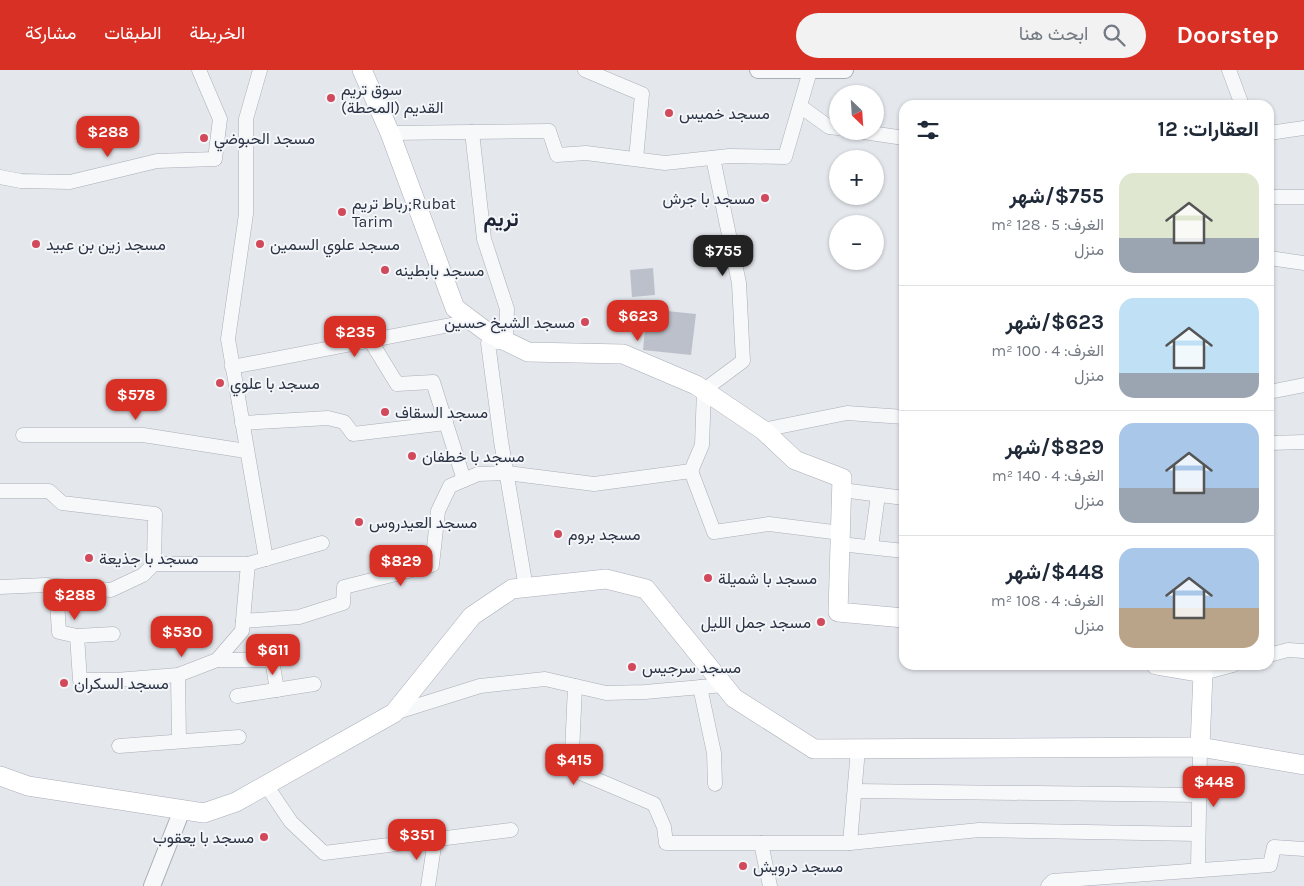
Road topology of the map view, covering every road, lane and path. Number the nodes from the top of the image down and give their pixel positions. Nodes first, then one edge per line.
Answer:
1 (199, 70) edge
2 (260, 70) edge
3 (362, 70) edge
4 (585, 70) edge
5 (758, 70) edge
6 (845, 70) edge
7 (1229, 70) edge
8 (810, 71) junction
9 (1240, 100) edge
10 (800, 106) junction
11 (829, 127) edge
12 (1304, 128) edge
13 (472, 132) junction
14 (1274, 132) edge
15 (390, 133) junction
16 (884, 135) edge
17 (899, 137) edge
18 (712, 158) junction
19 (636, 160) junction
20 (0, 177) edge
21 (1304, 196) edge
22 (1274, 197) edge
23 (1274, 259) edge
24 (1304, 263) edge
25 (471, 321) junction
26 (370, 340) junction
27 (506, 342) junction
28 (232, 367) junction
29 (1304, 385) edge
30 (704, 390) junction
31 (1274, 391) edge
32 (899, 417) edge
33 (242, 423) junction
34 (446, 423) junction
35 (763, 430) junction
36 (23, 435) dead end
37 (1304, 442) edge
38 (1274, 443) edge
39 (246, 452) junction
40 (690, 471) junction
41 (506, 473) junction
42 (464, 480) junction
43 (842, 490) junction
44 (0, 491) edge
45 (878, 495) junction
46 (899, 497) edge
47 (840, 538) junction
48 (322, 543) dead end
49 (871, 547) junction
50 (899, 550) edge
51 (266, 559) junction
52 (154, 564) junction
53 (248, 564) junction
54 (56, 586) junction
55 (0, 587) edge
56 (526, 588) junction
57 (899, 618) edge
58 (243, 621) junction
59 (113, 634) dead end
60 (77, 636) junction
61 (1304, 651) edge
62 (1274, 654) edge
63 (217, 660) junction
64 (1185, 670) edge
65 (1214, 670) edge
66 (1203, 673) junction
67 (178, 675) junction
68 (314, 684) dead end
69 (724, 685) junction
70 (575, 686) junction
71 (700, 687) junction
72 (276, 690) junction
73 (237, 696) dead end
74 (394, 713) junction
75 (239, 737) dead end
76 (179, 741) junction
77 (119, 746) dead end
78 (1200, 746) junction
79 (858, 749) junction
80 (1304, 765) edge
81 (0, 776) edge
82 (715, 784) dead end
83 (266, 785) junction
84 (855, 791) junction
85 (1200, 795) junction
86 (182, 810) junction
87 (511, 830) dead end
88 (1198, 834) junction
89 (435, 840) junction
90 (761, 843) junction
91 (850, 843) junction
92 (1304, 849) edge
93 (1198, 870) junction
94 (152, 886) edge
95 (428, 886) edge
96 (770, 886) edge
97 (1048, 886) edge

1 - 20 street
2 - 28 street
3 - 15 main road
4 - 19 street
5 - 8 street
6 - 8 street
7 - 9 street
8 - 10 street
10 - 11 street
10 - 18 street
12 - 14 street
13 - 15 street
13 - 19 street
13 - 27 street
15 - 25 main road
16 - 17 street
18 - 19 street
18 - 30 street
21 - 22 street
23 - 24 street
25 - 26 street
25 - 27 main road
26 - 28 street
26 - 34 street
27 - 30 main road
27 - 41 street
28 - 33 street
29 - 31 street
30 - 35 main road
30 - 40 street
32 - 35 street
33 - 34 street
33 - 39 street
34 - 42 street
35 - 43 main road
36 - 39 street
37 - 38 street
39 - 51 street
40 - 41 street
40 - 47 street
41 - 42 street
41 - 56 street
42 - 58 street
43 - 45 street
43 - 47 main road
44 - 52 street
45 - 46 street
45 - 49 street
47 - 49 street
47 - 57 main road
48 - 51 street
49 - 50 street
51 - 53 street
52 - 53 street
52 - 54 street
53 - 58 street
54 - 55 street
54 - 60 street
56 - 69 main road
56 - 74 main road
58 - 63 street
59 - 60 street
60 - 67 street
61 - 62 street
63 - 67 street
63 - 72 street
64 - 66 main road
65 - 66 street
66 - 78 main road
67 - 76 street
68 - 72 street
69 - 71 street
69 - 79 main road
70 - 71 street
70 - 74 street
70 - 90 street
71 - 82 street
72 - 73 street
74 - 83 main road
75 - 76 street
76 - 77 street
78 - 79 main road
78 - 80 main road
78 - 85 street
79 - 84 street
81 - 86 main road
83 - 86 main road
83 - 89 street
84 - 85 street
84 - 91 street
85 - 88 street
86 - 94 street
87 - 89 street
88 - 91 street
88 - 93 street
89 - 95 street
90 - 91 street
90 - 96 street
92 - 93 street
93 - 97 street

